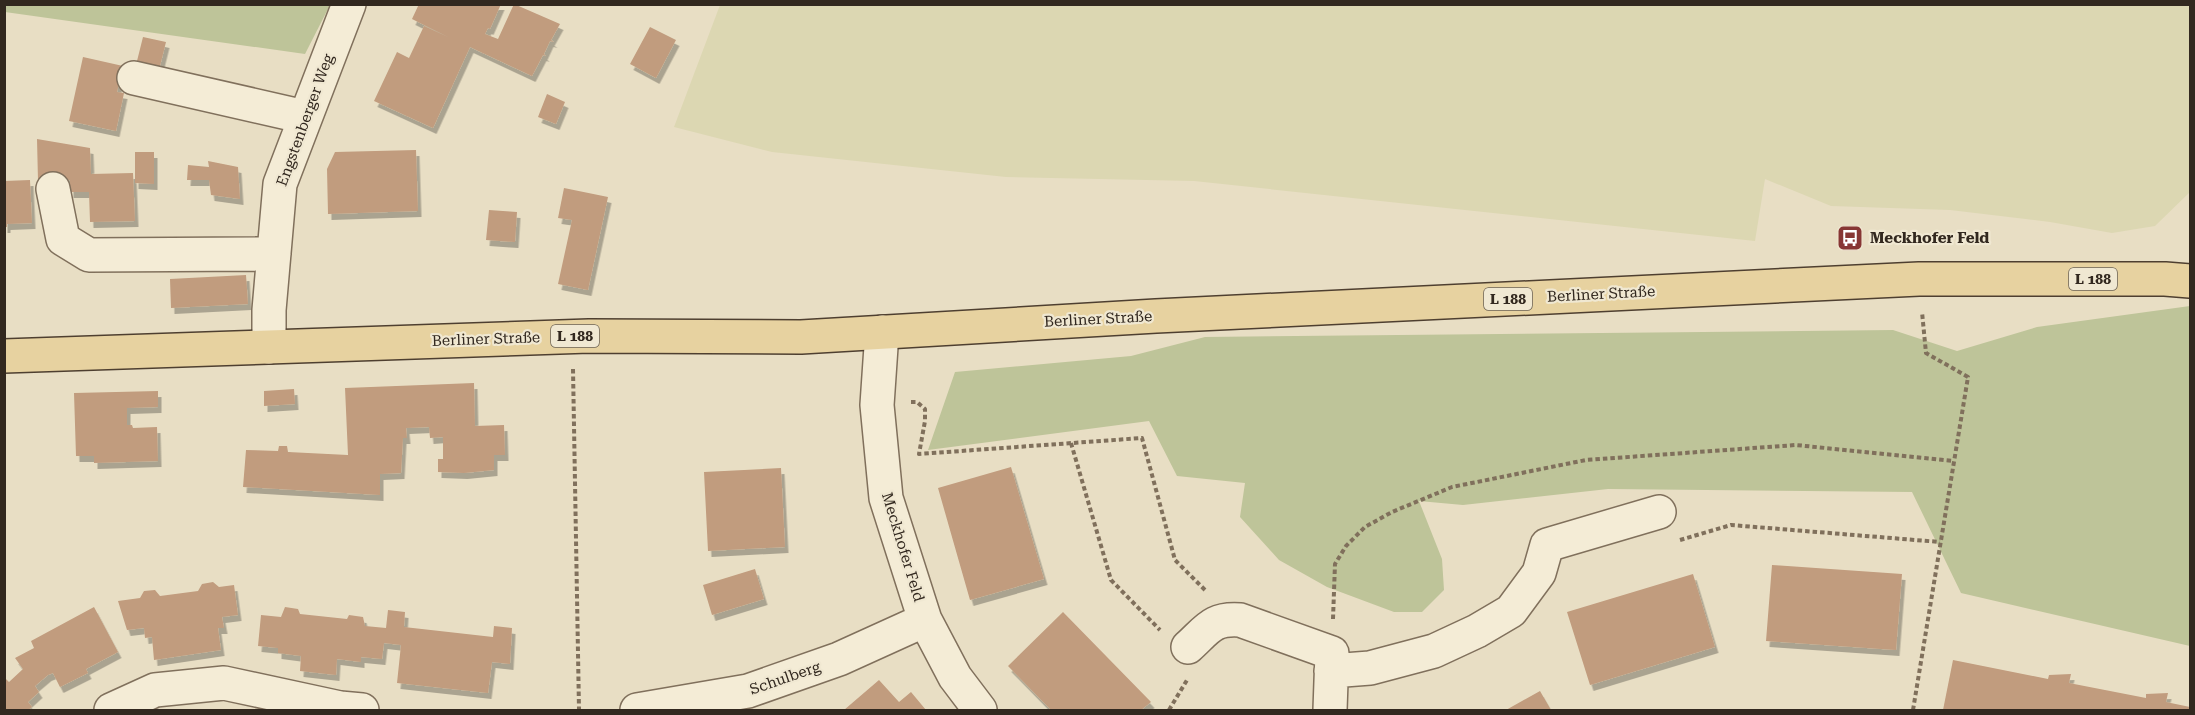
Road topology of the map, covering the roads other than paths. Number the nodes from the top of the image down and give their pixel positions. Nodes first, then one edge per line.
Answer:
1 (349, 4) edge
2 (134, 78) dead end
3 (305, 117) junction
4 (53, 189) dead end
5 (274, 254) junction
6 (2190, 281) edge
7 (882, 332) junction
8 (269, 347) junction
9 (4, 356) edge
10 (1659, 512) dead end
11 (925, 620) junction
12 (1181, 652) road end
13 (1331, 671) junction
14 (111, 711) edge
15 (362, 711) edge
16 (637, 711) edge
17 (980, 711) edge
18 (1330, 711) edge

1 - 3 street, Engstenberger Weg
2 - 3 street
3 - 5 street, Engstenberger Weg
4 - 5 street
5 - 8 street, Engstenberger Weg
6 - 7 main road, Berliner Straße / L 188
7 - 8 main road, Berliner Straße / L 188
7 - 11 street, Meckhofer Feld
8 - 9 main road, Berliner Straße / L 188
10 - 13 street
11 - 16 street, Schulberg
11 - 17 street, Meckhofer Feld
12 - 13 street
13 - 18 street
14 - 15 street

